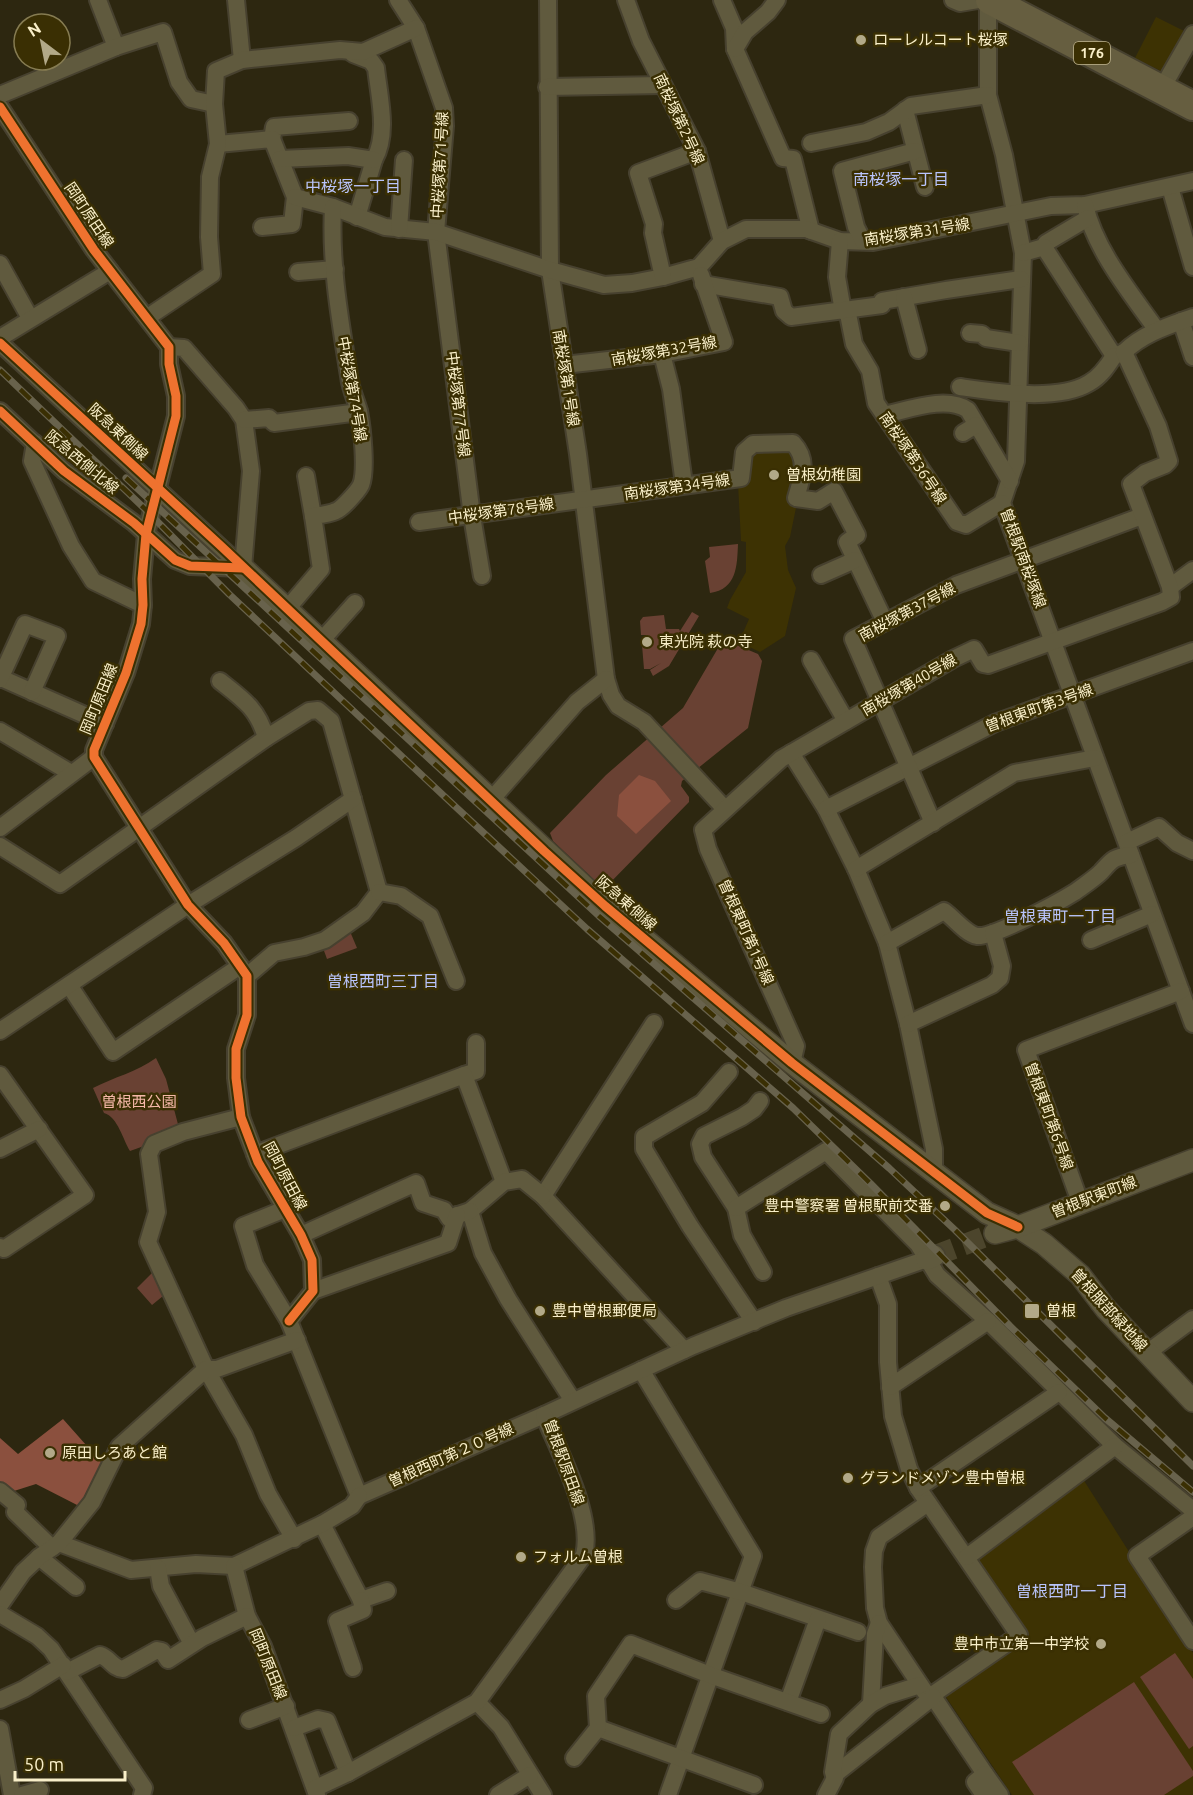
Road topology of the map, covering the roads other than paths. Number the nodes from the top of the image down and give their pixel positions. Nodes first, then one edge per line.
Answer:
1 (98, 0) edge
2 (236, 0) edge
3 (398, 0) edge
4 (548, 0) edge
5 (626, 0) edge
6 (722, 0) edge
7 (777, 0) edge
8 (953, 0) edge
9 (978, 0) edge
10 (989, 0) edge
11 (416, 28) junction
12 (1193, 34) edge
13 (116, 47) junction
14 (735, 49) junction
15 (340, 50) junction
16 (242, 60) junction
17 (663, 85) junction
18 (547, 87) junction
19 (1161, 90) junction
20 (0, 95) edge
21 (988, 95) junction
22 (214, 104) junction
23 (1193, 106) edge
24 (0, 108) edge
25 (905, 110) junction
26 (349, 121) dead end
27 (272, 139) junction
28 (811, 143) dead end
29 (218, 144) junction
30 (697, 151) junction
31 (915, 151) junction
32 (280, 159) junction
33 (374, 160) junction
34 (404, 160) dead end
35 (1193, 182) edge
36 (925, 187) dead end
37 (1170, 187) junction
38 (295, 197) junction
39 (333, 207) junction
40 (1086, 211) junction
41 (1015, 215) junction
42 (357, 217) junction
43 (262, 227) dead end
44 (399, 229) junction
45 (811, 231) junction
46 (436, 232) junction
47 (722, 241) junction
48 (840, 241) junction
49 (863, 241) junction
50 (1044, 247) junction
51 (1023, 253) junction
52 (0, 264) edge
53 (699, 267) junction
54 (1193, 267) edge
55 (335, 269) junction
56 (550, 270) junction
57 (110, 272) junction
58 (298, 272) dead end
59 (663, 277) junction
60 (1021, 279) junction
61 (703, 284) junction
62 (904, 297) junction
63 (843, 311) junction
64 (148, 317) junction
65 (30, 318) junction
66 (1187, 319) edge
67 (1156, 329) junction
68 (970, 333) dead end
69 (0, 338) edge
70 (0, 343) edge
71 (1019, 343) junction
72 (169, 347) junction
73 (918, 350) dead end
74 (662, 354) junction
75 (1119, 354) junction
76 (1193, 357) edge
77 (564, 365) junction
78 (960, 387) dead end
79 (1018, 395) junction
80 (0, 411) edge
81 (359, 412) junction
82 (884, 415) junction
83 (244, 420) junction
84 (35, 443) junction
85 (306, 476) dead end
86 (1010, 481) junction
87 (684, 484) junction
88 (157, 488) junction
89 (582, 500) junction
90 (1002, 503) junction
91 (314, 516) junction
92 (472, 516) junction
93 (1142, 516) junction
94 (419, 522) dead end
95 (146, 534) junction
96 (855, 560) junction
97 (1023, 561) junction
98 (243, 568) junction
99 (1193, 570) edge
100 (821, 575) dead end
101 (482, 576) dead end
102 (1170, 587) junction
103 (355, 603) dead end
104 (143, 605) junction
105 (286, 609) junction
106 (885, 622) junction
107 (321, 641) junction
108 (1052, 641) junction
109 (1193, 651) edge
110 (811, 660) dead end
111 (0, 679) edge
112 (606, 679) junction
113 (220, 681) dead end
114 (32, 692) junction
115 (1072, 696) junction
116 (881, 700) junction
117 (846, 721) junction
118 (105, 724) junction
119 (0, 731) edge
120 (266, 738) junction
121 (791, 753) junction
122 (94, 757) junction
123 (1095, 758) junction
124 (909, 766) junction
125 (71, 773) junction
126 (352, 799) junction
127 (491, 800) junction
128 (725, 809) junction
129 (826, 809) junction
130 (933, 823) junction
131 (0, 828) edge
132 (138, 828) junction
133 (0, 846) edge
134 (1129, 848) junction
135 (1193, 851) edge
136 (856, 869) junction
137 (380, 892) junction
138 (188, 905) junction
139 (1152, 914) junction
140 (993, 933) junction
141 (1091, 940) dead end
142 (886, 944) junction
143 (244, 971) junction
144 (456, 981) dead end
145 (69, 985) junction
146 (1181, 992) junction
147 (654, 1023) dead end
148 (908, 1024) junction
149 (1193, 1024) edge
150 (0, 1031) edge
151 (476, 1043) dead end
152 (792, 1063) junction
153 (729, 1072) dead end
154 (0, 1075) edge
155 (464, 1075) junction
156 (760, 1101) dead end
157 (241, 1117) junction
158 (39, 1129) junction
159 (0, 1149) edge
160 (255, 1154) junction
161 (1193, 1160) edge
162 (934, 1172) junction
163 (504, 1182) junction
164 (543, 1196) junction
165 (1080, 1202) junction
166 (736, 1208) junction
167 (285, 1209) junction
168 (464, 1213) junction
169 (1018, 1227) junction
170 (995, 1233) tunnel mouth
171 (301, 1235) junction
172 (0, 1247) edge
173 (930, 1257) junction
174 (763, 1272) dead end
175 (878, 1276) junction
176 (313, 1291) junction
177 (1193, 1319) edge
178 (289, 1321) junction
179 (988, 1321) junction
180 (754, 1322) junction
181 (297, 1340) junction
182 (684, 1350) junction
183 (1147, 1353) junction
184 (206, 1369) junction
185 (641, 1370) junction
186 (890, 1387) junction
187 (1059, 1392) junction
188 (573, 1401) junction
189 (1193, 1401) edge
190 (544, 1415) junction
191 (1115, 1446) junction
192 (918, 1488) junction
193 (0, 1491) edge
194 (359, 1496) junction
195 (928, 1503) junction
196 (1193, 1510) edge
197 (1193, 1517) edge
198 (322, 1524) junction
199 (294, 1539) junction
200 (50, 1549) junction
201 (967, 1557) junction
202 (234, 1566) junction
203 (158, 1568) junction
204 (76, 1587) dead end
205 (387, 1591) dead end
206 (741, 1592) junction
207 (361, 1600) junction
208 (676, 1600) dead end
209 (0, 1605) edge
210 (0, 1614) edge
211 (248, 1616) junction
212 (818, 1619) junction
213 (879, 1623) junction
214 (1190, 1630) edge
215 (858, 1632) dead end
216 (192, 1644) junction
217 (65, 1668) junction
218 (353, 1668) dead end
219 (710, 1675) junction
220 (928, 1692) junction
221 (0, 1700) edge
222 (477, 1702) junction
223 (788, 1702) junction
224 (871, 1704) junction
225 (286, 1706) junction
226 (821, 1714) dead end
227 (249, 1720) dead end
228 (294, 1728) junction
229 (598, 1728) junction
230 (0, 1729) edge
231 (574, 1758) dead end
232 (680, 1759) junction
233 (348, 1773) junction
234 (834, 1774) junction
235 (985, 1774) junction
236 (530, 1775) junction
237 (754, 1785) dead end
238 (40, 1790) dead end
239 (316, 1791) edge
240 (12, 1795) edge
241 (22, 1795) edge
242 (142, 1795) edge
243 (498, 1795) edge
244 (543, 1795) edge
245 (668, 1795) edge
246 (826, 1795) edge
247 (984, 1795) edge
248 (1000, 1795) edge

1 - 13 street
2 - 16 street
3 - 11 street, 中桜塚第71号線
4 - 18 street, 南桜塚第1号線
5 - 17 street, 南桜塚第2号線
6 - 14 street
7 - 14 street
8 - 9 street
10 - 19 highway, 176
10 - 21 street, 曽根駅南桜塚線
11 - 15 street
11 - 46 street, 中桜塚第71号線
12 - 19 street
13 - 20 street
13 - 22 street
14 - 45 street
15 - 16 street
15 - 33 street
16 - 22 street
17 - 18 street
17 - 30 street, 南桜塚第2号線
18 - 56 street, 南桜塚第1号線
19 - 23 highway, 176
21 - 25 street
21 - 41 street, 曽根駅南桜塚線
22 - 29 street
24 - 57 street, 岡町原田線
25 - 28 street
25 - 31 street
26 - 27 street
27 - 29 street
27 - 32 street
29 - 64 street
30 - 47 street, 南桜塚第2号線
30 - 59 street
31 - 36 street
31 - 49 street
32 - 33 street
32 - 38 street
33 - 42 street
34 - 44 street
35 - 37 street, 南桜塚第31号線
37 - 40 street, 南桜塚第31号線
37 - 54 street
38 - 39 street
38 - 43 street
39 - 42 street
39 - 55 street, 中桜塚第74号線
40 - 41 street, 南桜塚第31号線
40 - 50 street
40 - 67 street
41 - 49 street, 南桜塚第31号線
41 - 51 street, 曽根駅南桜塚線
42 - 44 street
44 - 46 street
45 - 47 street, 南桜塚第31号線
45 - 48 street, 南桜塚第31号線
46 - 56 street
46 - 92 street, 中桜塚第77号線
47 - 53 street, 南桜塚第31号線
48 - 49 street, 南桜塚第31号線
48 - 63 street, 南桜塚第36号線
50 - 51 street
50 - 75 street
51 - 60 street, 曽根駅南桜塚線
52 - 65 street
53 - 59 street
53 - 61 street, 南桜塚第32号線
55 - 58 street
55 - 81 street, 中桜塚第74号線
56 - 59 street
56 - 77 street, 南桜塚第1号線
57 - 64 street, 岡町原田線
57 - 65 street
60 - 62 street
60 - 71 street, 曽根駅南桜塚線
61 - 63 street
61 - 74 street, 南桜塚第32号線
62 - 63 street
62 - 73 street
63 - 82 street, 南桜塚第36号線
64 - 72 street, 岡町原田線
65 - 69 street
66 - 67 street
66 - 76 street
67 - 75 street
68 - 71 street
70 - 88 street, 阪急東側線
71 - 79 street, 曽根駅南桜塚線
72 - 83 street
72 - 88 street, 岡町原田線
74 - 77 street, 南桜塚第32号線
74 - 87 street
75 - 79 street
75 - 93 street
77 - 89 street, 南桜塚第1号線
78 - 79 street
79 - 86 street, 曽根駅南桜塚線
80 - 84 street, 阪急西側北線
81 - 83 street
81 - 91 street, 中桜塚第74号線
82 - 86 street
82 - 90 street, 南桜塚第36号線
83 - 98 street
84 - 95 street, 阪急西側北線
84 - 104 street
85 - 91 street
86 - 90 street, 曽根駅南桜塚線
87 - 89 street, 南桜塚第34号線
87 - 96 street, 南桜塚第34号線
88 - 95 street, 岡町原田線
88 - 98 street, 阪急東側線
89 - 92 street, 中桜塚第78号線
89 - 112 street, 南桜塚第1号線
90 - 97 street, 曽根駅南桜塚線
91 - 105 street
92 - 94 street, 中桜塚第78号線
92 - 101 street, 中桜塚第77号線
93 - 97 street, 南桜塚第37号線
93 - 102 street
95 - 98 street
95 - 104 street, 岡町原田線
96 - 100 street
96 - 106 street
97 - 106 street, 南桜塚第37号線
97 - 108 street, 曽根駅南桜塚線
98 - 105 street, 阪急東側線
99 - 102 street, 南桜塚第40号線
102 - 108 street, 南桜塚第40号線
103 - 107 street
104 - 118 street, 岡町原田線
105 - 107 street, 阪急東側線
106 - 116 street, 南桜塚第37号線
107 - 127 street, 阪急東側線
108 - 115 street, 曽根駅南桜塚線
108 - 116 street, 南桜塚第40号線
109 - 115 street, 曽根東町第3号線
110 - 117 street
111 - 114 street
111 - 114 street
112 - 127 street
112 - 128 street, 南桜塚第1号線
113 - 120 street
114 - 118 street
115 - 123 street, 曽根駅南桜塚線
115 - 124 street, 曽根東町第3号線
116 - 117 street, 南桜塚第40号線
116 - 124 street
117 - 121 street, 南桜塚第40号線
118 - 122 street, 岡町原田線
119 - 125 street
120 - 126 street
120 - 132 street
121 - 128 street, 南桜塚第40号線
121 - 129 street
122 - 125 street
122 - 132 street, 岡町原田線
123 - 130 street
123 - 134 street, 曽根駅南桜塚線
124 - 129 street, 曽根東町第3号線
124 - 130 street
125 - 131 street
126 - 137 street
126 - 138 street
127 - 152 street, 阪急東側線
128 - 152 street, 曽根東町第1号線
129 - 136 street
130 - 136 street
132 - 133 street
132 - 138 street, 岡町原田線
134 - 135 street
134 - 139 street, 曽根駅南桜塚線
134 - 140 street
136 - 142 street
137 - 143 street
137 - 144 street
138 - 143 street, 岡町原田線
138 - 145 street
139 - 141 street
139 - 146 street, 曽根駅南桜塚線
140 - 142 street
140 - 148 street
142 - 148 street
143 - 145 street
143 - 157 street, 岡町原田線
145 - 150 street
146 - 149 street, 曽根駅南桜塚線
146 - 165 street, 曽根東町第6号線
147 - 164 street
148 - 162 street
151 - 155 street
152 - 162 street, 阪急東側線
153 - 180 street
154 - 158 street
155 - 160 street
155 - 163 street
156 - 166 street
157 - 160 street, 岡町原田線
157 - 184 street
158 - 159 street
158 - 172 street
160 - 167 street, 岡町原田線
161 - 165 street, 曽根駅東町線
162 - 169 street, 阪急東側線
163 - 164 street
163 - 168 street
164 - 182 street
165 - 169 street, 曽根駅東町線
166 - 173 street
166 - 174 street
167 - 171 street, 岡町原田線
167 - 178 street
168 - 171 street
168 - 176 street
168 - 188 street
169 - 170 street, 曽根駅東町線
169 - 183 street, 曽根服部緑地線
171 - 176 street, 岡町原田線
173 - 175 street, 曽根駅原田線
173 - 179 street
175 - 180 street, 曽根駅原田線
175 - 186 street
176 - 178 street
177 - 183 street
178 - 181 street
179 - 186 street
179 - 187 street
180 - 182 street, 曽根駅原田線
181 - 184 street
181 - 194 street
182 - 185 street, 曽根駅原田線
183 - 189 street, 曽根服部緑地線
184 - 199 street
184 - 200 street
185 - 188 street, 曽根駅原田線
185 - 206 street
186 - 192 street
187 - 191 street
187 - 192 street
188 - 190 street, 曽根駅原田線
190 - 194 street, 曽根西町第２０号線
190 - 222 street, 曽根駅原田線
191 - 196 street
191 - 201 street
192 - 195 street
193 - 200 street
194 - 198 street
195 - 201 street
195 - 213 street
197 - 214 street
198 - 199 street
198 - 207 street
199 - 202 street
200 - 203 street
200 - 204 street
200 - 209 street
201 - 220 street
202 - 203 street
202 - 211 street, 岡町原田線
203 - 216 street
205 - 207 street
206 - 208 street
206 - 212 street
206 - 219 street
207 - 218 street
210 - 217 street
211 - 216 street
211 - 225 street, 岡町原田線
212 - 215 street
212 - 223 street
213 - 220 street
213 - 224 street
216 - 217 street
217 - 221 street
217 - 242 street
219 - 223 street
219 - 229 street
219 - 232 street
220 - 224 street
220 - 234 street
220 - 235 street
222 - 233 street, 曽根駅原田線
222 - 236 street
223 - 226 street
224 - 234 street
225 - 227 street
225 - 228 street, 岡町原田線
228 - 233 street
228 - 239 street, 岡町原田線
229 - 231 street
229 - 232 street
230 - 240 street
232 - 237 street
232 - 245 street
233 - 239 street, 曽根駅原田線
234 - 246 street
235 - 247 street
235 - 248 street
236 - 243 street
236 - 244 street
238 - 241 street

